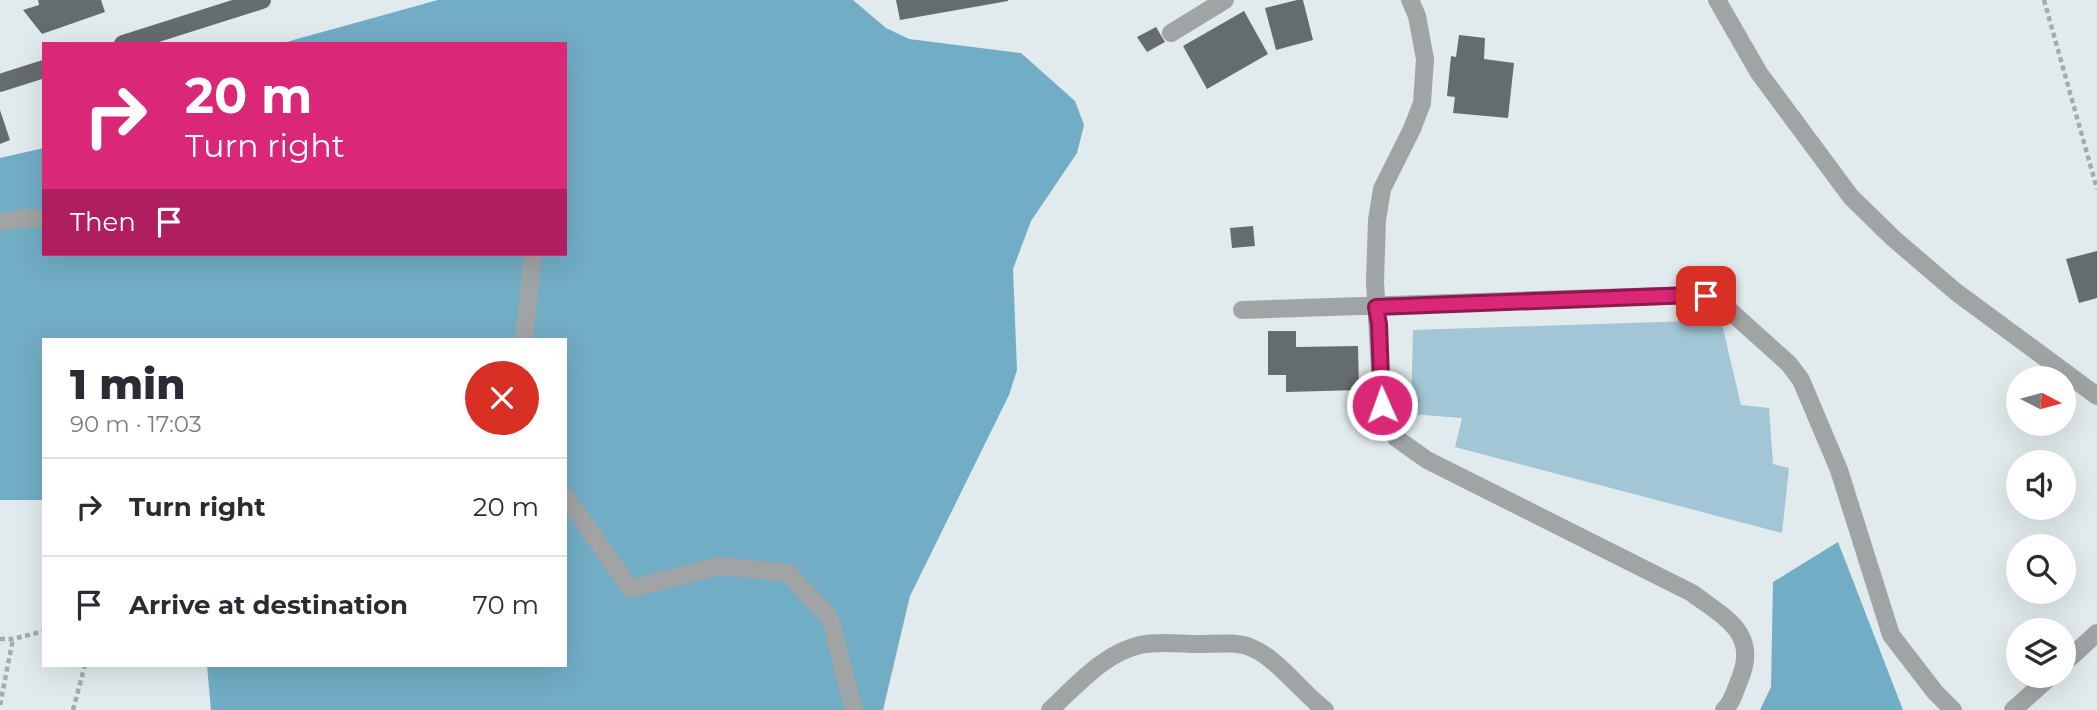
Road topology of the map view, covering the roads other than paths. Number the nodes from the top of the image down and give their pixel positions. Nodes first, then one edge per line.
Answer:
1 (262, 0) edge
2 (1410, 0) edge
3 (1717, 0) edge
4 (1217, 2) edge
5 (1171, 33) dead end
6 (129, 42) edge
7 (42, 70) edge
8 (0, 83) edge
9 (42, 219) edge
10 (0, 222) edge
11 (533, 256) edge
12 (1376, 307) junction
13 (1242, 310) dead end
14 (524, 338) edge
15 (2097, 396) edge
16 (567, 499) edge
17 (2097, 633) edge
18 (2076, 652) edge
19 (2038, 688) edge
20 (854, 710) edge
21 (1050, 710) edge
22 (1325, 710) edge
23 (1724, 710) edge
24 (1953, 710) edge
25 (2013, 710) edge

1 - 6 main road
2 - 12 street
3 - 15 street
4 - 5 street
7 - 8 main road
9 - 10 street
11 - 14 street
12 - 13 street
12 - 23 street
12 - 24 street
16 - 20 street
17 - 18 street
19 - 25 street
21 - 22 street

